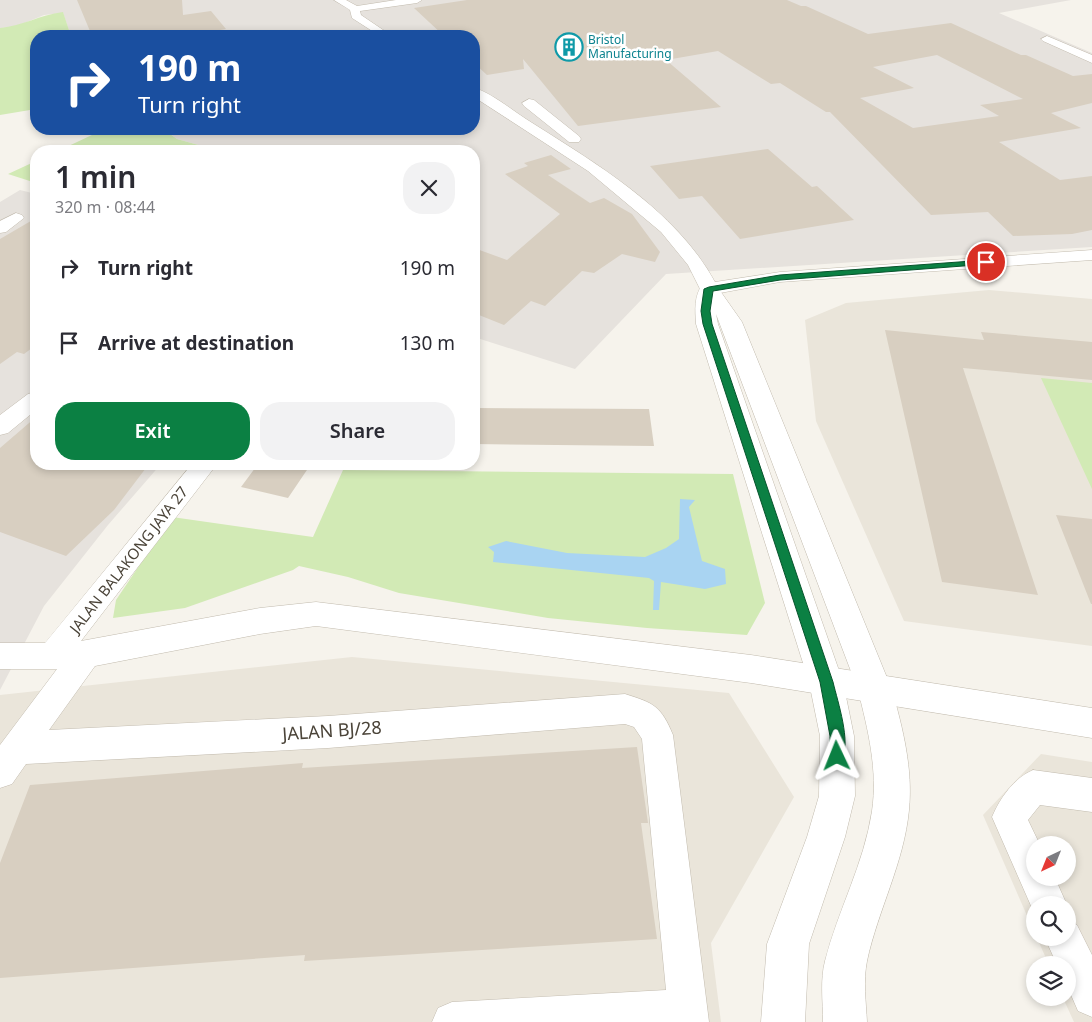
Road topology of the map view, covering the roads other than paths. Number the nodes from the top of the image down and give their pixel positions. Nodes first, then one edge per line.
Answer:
1 (339, 0) edge
2 (417, 0) edge
3 (355, 9) junction
4 (378, 30) edge
5 (1047, 39) dead end
6 (1092, 59) edge
7 (480, 96) edge
8 (529, 103) dead end
9 (593, 168) junction
10 (16, 218) dead end
11 (0, 228) edge
12 (1092, 256) edge
13 (709, 289) junction
14 (30, 404) edge
15 (0, 427) edge
16 (199, 470) edge
17 (86, 654) junction
18 (0, 656) edge
19 (52, 656) junction
20 (826, 682) junction
21 (875, 690) junction
22 (1092, 723) edge
23 (18, 748) junction
24 (0, 772) edge
25 (1092, 795) edge
26 (1026, 854) edge
27 (1068, 946) edge
28 (1092, 997) edge
29 (688, 1015) edge
30 (452, 1022) edge
31 (784, 1022) edge
32 (845, 1022) edge

1 - 3 street
2 - 3 street
3 - 4 street
5 - 6 street
7 - 9 street
8 - 9 street
9 - 13 street
10 - 11 street
12 - 13 street
13 - 20 street
13 - 21 street
14 - 15 street
16 - 19 street, JALAN BALAKONG JAYA 27
17 - 19 street
17 - 20 street
17 - 23 street
18 - 19 street
20 - 21 street
20 - 31 street
21 - 22 street
21 - 32 street
23 - 24 street
23 - 29 street, JALAN BJ/28
25 - 26 street
27 - 28 street
29 - 30 street

